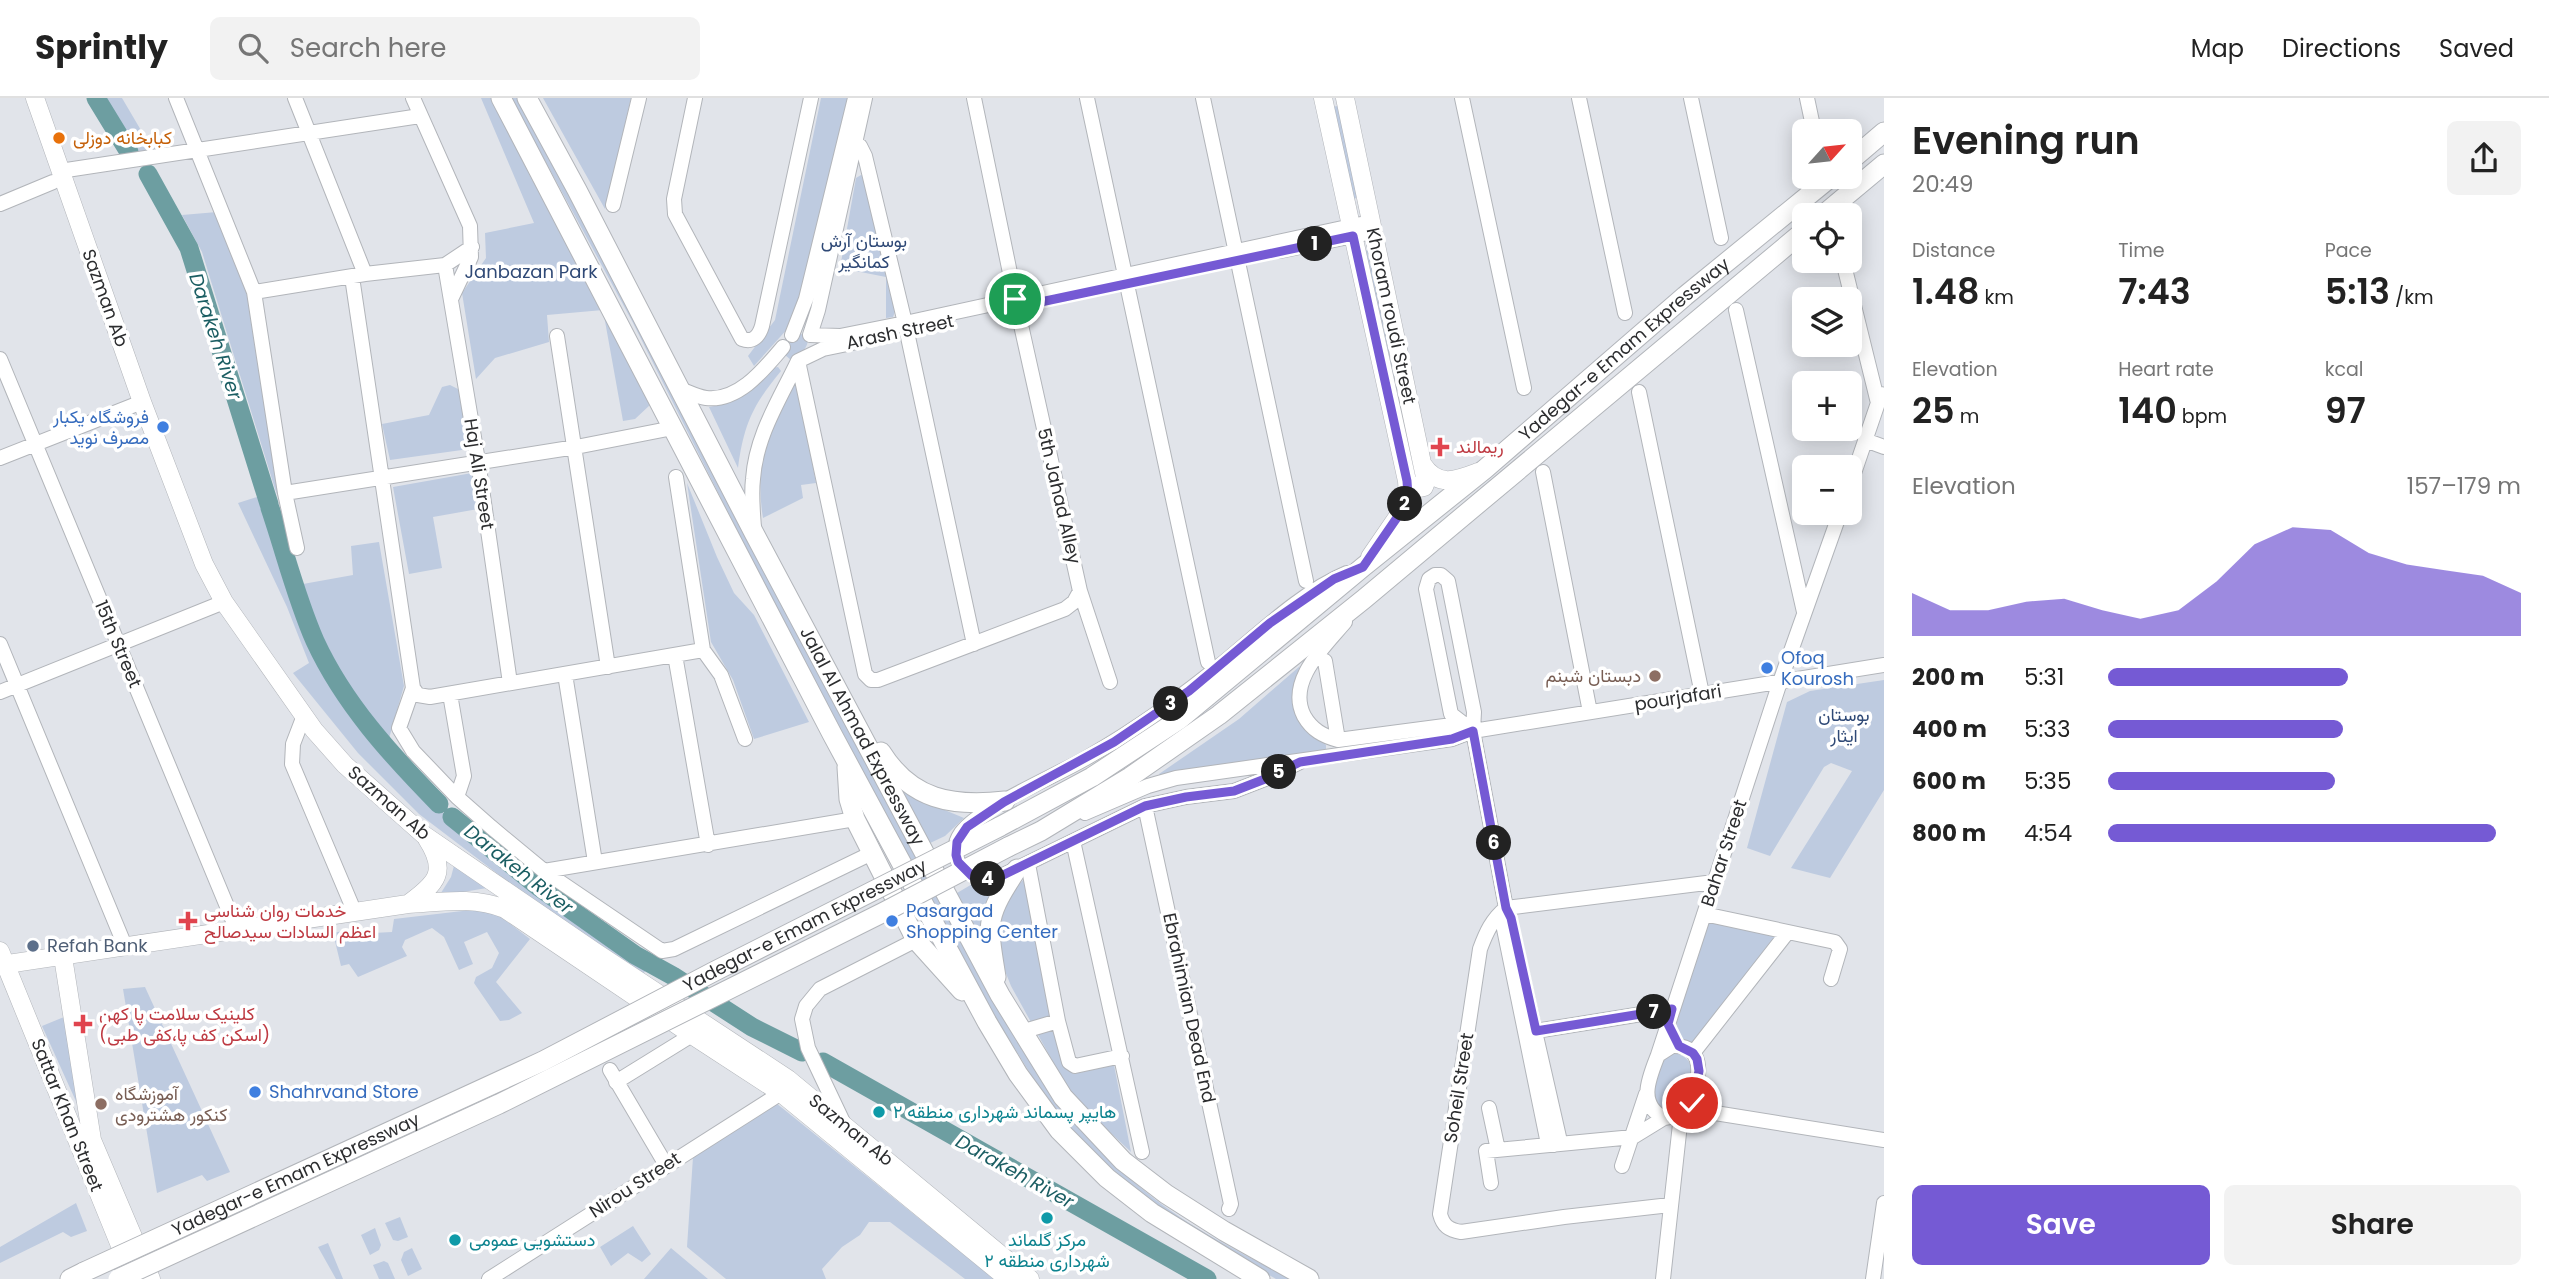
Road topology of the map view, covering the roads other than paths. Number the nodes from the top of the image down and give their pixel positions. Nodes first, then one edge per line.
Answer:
1 (35, 98) edge
2 (176, 98) edge
3 (295, 98) edge
4 (413, 98) edge
5 (501, 98) edge
6 (527, 98) edge
7 (639, 98) edge
8 (695, 98) edge
9 (811, 98) edge
10 (855, 98) edge
11 (865, 98) edge
12 (974, 98) edge
13 (1087, 98) edge
14 (1203, 98) edge
15 (1323, 98) edge
16 (1345, 98) edge
17 (1462, 98) edge
18 (1579, 98) edge
19 (1691, 98) edge
20 (1807, 98) edge
21 (421, 116) junction
22 (1811, 119) edge
23 (309, 132) junction
24 (1884, 132) edge
25 (850, 141) junction
26 (197, 151) junction
27 (1862, 151) edge
28 (1884, 164) edge
29 (57, 177) junction
30 (1816, 189) edge
31 (1, 200) edge
32 (1837, 203) edge
33 (613, 205) dead end
34 (1373, 227) junction
35 (1352, 231) junction
36 (1721, 238) dead end
37 (1792, 241) edge
38 (472, 247) junction
39 (1238, 254) junction
40 (445, 265) junction
41 (1846, 273) edge
42 (358, 276) junction
43 (1126, 279) junction
44 (254, 292) junction
45 (451, 302) junction
46 (1016, 303) junction
47 (1735, 310) dead end
48 (1625, 313) dead end
49 (906, 327) junction
50 (810, 335) junction
51 (557, 336) dead end
52 (788, 341) junction
53 (0, 359) edge
54 (799, 361) junction
55 (1884, 386) edge
56 (1524, 388) dead end
57 (680, 389) junction
58 (1639, 392) dead end
59 (142, 402) junction
60 (1878, 403) junction
61 (673, 428) junction
62 (1865, 440) junction
63 (35, 444) junction
64 (576, 447) junction
65 (1884, 447) edge
66 (1860, 455) edge
67 (0, 458) edge
68 (478, 461) junction
69 (1423, 465) junction
70 (1485, 470) junction
71 (1543, 472) dead end
72 (676, 477) dead end
73 (380, 478) junction
74 (1407, 481) junction
75 (285, 492) junction
76 (1836, 525) edge
77 (754, 533) junction
78 (298, 548) dead end
79 (1363, 567) junction
80 (1306, 581) dead end
81 (1080, 591) junction
82 (1364, 599) junction
83 (224, 601) junction
84 (1804, 614) junction
85 (0, 644) edge
86 (118, 644) junction
87 (974, 644) junction
88 (703, 650) junction
89 (675, 655) junction
90 (1325, 661) dead end
91 (1208, 662) dead end
92 (1884, 666) edge
93 (608, 667) junction
94 (565, 674) junction
95 (1110, 682) dead end
96 (1780, 682) junction
97 (510, 683) junction
98 (17, 685) junction
99 (412, 688) junction
100 (0, 692) edge
101 (450, 694) junction
102 (1702, 694) junction
103 (841, 698) junction
104 (1590, 712) junction
105 (303, 718) junction
106 (1473, 731) junction
107 (745, 738) dead end
108 (1338, 740) junction
109 (847, 762) junction
110 (1300, 762) junction
111 (457, 797) junction
112 (1004, 802) junction
113 (1145, 806) junction
114 (855, 819) junction
115 (1041, 831) junction
116 (424, 835) junction
117 (1073, 841) junction
118 (708, 845) junction
119 (872, 853) junction
120 (595, 862) junction
121 (1022, 867) junction
122 (544, 871) junction
123 (1714, 882) junction
124 (408, 904) junction
125 (1506, 908) junction
126 (355, 913) junction
127 (1704, 914) junction
128 (236, 928) junction
129 (1787, 933) junction
130 (916, 940) junction
131 (125, 946) junction
132 (585, 954) junction
133 (63, 957) junction
134 (2, 960) edge
135 (1831, 979) dead end
136 (1000, 995) junction
137 (1672, 1009) junction
138 (982, 1012) junction
139 (1058, 1021) junction
140 (1668, 1024) junction
141 (1531, 1031) junction
142 (1021, 1032) junction
143 (700, 1035) junction
144 (1679, 1046) junction
145 (1693, 1053) junction
146 (1658, 1055) junction
147 (1122, 1056) junction
148 (781, 1093) junction
149 (1646, 1094) junction
150 (1489, 1108) dead end
151 (1686, 1112) junction
152 (1664, 1118) junction
153 (844, 1125) junction
154 (1633, 1137) junction
155 (1884, 1140) edge
156 (1554, 1145) junction
157 (1492, 1150) junction
158 (1142, 1153) dead end
159 (666, 1165) junction
160 (1622, 1166) dead end
161 (1491, 1183) dead end
162 (1884, 1203) edge
163 (1670, 1205) junction
164 (1229, 1209) dead end
165 (77, 1276) edge
166 (118, 1279) edge
167 (134, 1279) edge
168 (151, 1279) edge
169 (489, 1279) edge
170 (1008, 1279) edge
171 (1030, 1279) edge
172 (1260, 1279) edge
173 (1309, 1279) edge
174 (1662, 1279) edge
175 (1873, 1279) edge

1 - 29 main road, Sazman Ab
2 - 26 street
3 - 23 street
4 - 21 street
5 - 61 highway, Jalal Al Ahmad Expressway
6 - 57 highway, Jalal Al Ahmad Expressway
7 - 33 street
8 - 9 street
10 - 25 street
11 - 25 street
12 - 46 street, 5th Jahad Alley
13 - 43 street
14 - 39 street
15 - 35 main road, Khoram roudi Street
16 - 34 main road, Khoram roudi Street
17 - 56 street
18 - 48 street
19 - 36 street
20 - 22 street
21 - 23 street
21 - 38 street
23 - 26 street
23 - 42 street
24 - 27 highway
25 - 49 street
25 - 50 street
25 - 52 street
26 - 29 street
26 - 44 street
28 - 32 highway
29 - 31 street
29 - 59 main road, Sazman Ab
30 - 70 highway, Yadegar-e Emam Expressway
34 - 35 street, Arash Street
34 - 69 main road, Khoram roudi Street
35 - 39 street, Arash Street
35 - 74 main road, Khoram roudi Street
37 - 82 highway, Yadegar-e Emam Expressway
38 - 40 street
38 - 45 street
39 - 43 street, Arash Street
39 - 80 street
40 - 42 street
40 - 45 street, Haj Ali Street
41 - 60 street
42 - 44 street
42 - 73 street
43 - 46 street, Arash Street
43 - 91 street
44 - 75 street
45 - 68 street, Haj Ali Street
46 - 49 street, Arash Street
46 - 81 street, 5th Jahad Alley
47 - 84 street
49 - 50 street, Arash Street
49 - 54 street, Arash Street
49 - 87 street
50 - 52 street, Arash Street
50 - 54 street
51 - 64 street
52 - 54 street
52 - 57 street
53 - 63 street, 15th Street
54 - 77 street
54 - 87 street
55 - 60 street
57 - 77 highway, Jalal Al Ahmad Expressway
58 - 102 street
59 - 63 street
59 - 83 main road, Sazman Ab
60 - 62 street
61 - 64 street
61 - 109 highway, Jalal Al Ahmad Expressway
62 - 65 street
62 - 66 street
63 - 67 street
63 - 86 street, 15th Street
64 - 68 street
64 - 93 street
68 - 73 street
68 - 97 street, Haj Ali Street
69 - 70 main road
69 - 74 main road
70 - 79 highway, Yadegar-e Emam Expressway
71 - 104 street
72 - 88 street
73 - 75 street
73 - 99 street
74 - 79 main road, Khoram roudi Street
75 - 78 street
76 - 84 street, Bahar Street
77 - 103 highway, Jalal Al Ahmad Expressway
79 - 112 street
79 - 165 highway, Yadegar-e Emam Expressway, bridge
81 - 87 street
81 - 95 street, 5th Jahad Alley
82 - 108 street
82 - 115 highway, Yadegar-e Emam Expressway
83 - 86 street
83 - 105 main road, Sazman Ab
84 - 96 street, Bahar Street
85 - 98 street
86 - 98 street
86 - 128 street, 15th Street
88 - 89 street
88 - 107 street
89 - 93 street
89 - 118 street
90 - 108 street
92 - 96 street, pourjafari
93 - 94 street
94 - 97 street
94 - 120 street
96 - 102 street, pourjafari
96 - 123 street, Bahar Street
97 - 101 street
98 - 100 street
98 - 131 street
99 - 101 street
99 - 111 street
101 - 111 street
102 - 104 street, pourjafari
103 - 112 highway
103 - 136 highway, Jalal Al Ahmad Expressway
104 - 106 street, pourjafari
105 - 116 main road, Sazman Ab
105 - 126 street
106 - 106 street
106 - 108 street, pourjafari
106 - 110 street, pourjafari
106 - 125 street
109 - 114 highway
109 - 138 highway, Jalal Al Ahmad Expressway
110 - 113 street
110 - 115 street, pourjafari
111 - 122 street
112 - 121 street
113 - 117 street
113 - 164 street, Ebrahimian Dead End
114 - 118 street
114 - 119 highway
115 - 166 highway, Yadegar-e Emam Expressway, bridge
116 - 124 main road
116 - 132 main road, Sazman Ab
117 - 121 street
117 - 147 street
118 - 120 street
119 - 122 street
119 - 130 highway
120 - 122 street
121 - 136 highway
121 - 139 street
123 - 125 street
123 - 127 street, Bahar Street
124 - 126 main road, Sazman Ab
124 - 132 main road, Sazman Ab
125 - 141 street
125 - 163 street, Soheil Street
126 - 128 main road, Sazman Ab
127 - 129 street
127 - 137 street, Bahar Street
128 - 131 main road, Sazman Ab
129 - 135 street
129 - 145 street
130 - 138 highway
130 - 153 street
131 - 133 main road, Sazman Ab
132 - 143 main road, Sazman Ab
133 - 134 main road, Sazman Ab
133 - 168 main road, Sattar Khan Street
134 - 167 main road, Sattar Khan Street
136 - 142 highway, Jalal Al Ahmad Expressway
137 - 140 street, Bahar Street
137 - 141 street
138 - 172 highway, Jalal Al Ahmad Expressway
139 - 142 street
139 - 147 street
140 - 144 street
140 - 146 street, Bahar Street
141 - 156 street
142 - 173 highway, Jalal Al Ahmad Expressway
143 - 148 main road, Sazman Ab
143 - 153 main road, Sazman Ab
143 - 159 street
144 - 145 street
144 - 146 street
145 - 151 street
146 - 149 street
147 - 158 street
148 - 159 street, Nirou Street
148 - 170 main road, Sazman Ab
149 - 152 street
149 - 154 street
150 - 157 street
151 - 152 street
151 - 155 street
151 - 163 street
152 - 154 street
153 - 171 main road, Sazman Ab
154 - 156 street
154 - 160 street
156 - 157 street
157 - 161 street
159 - 169 street, Nirou Street
162 - 175 street
163 - 174 street

